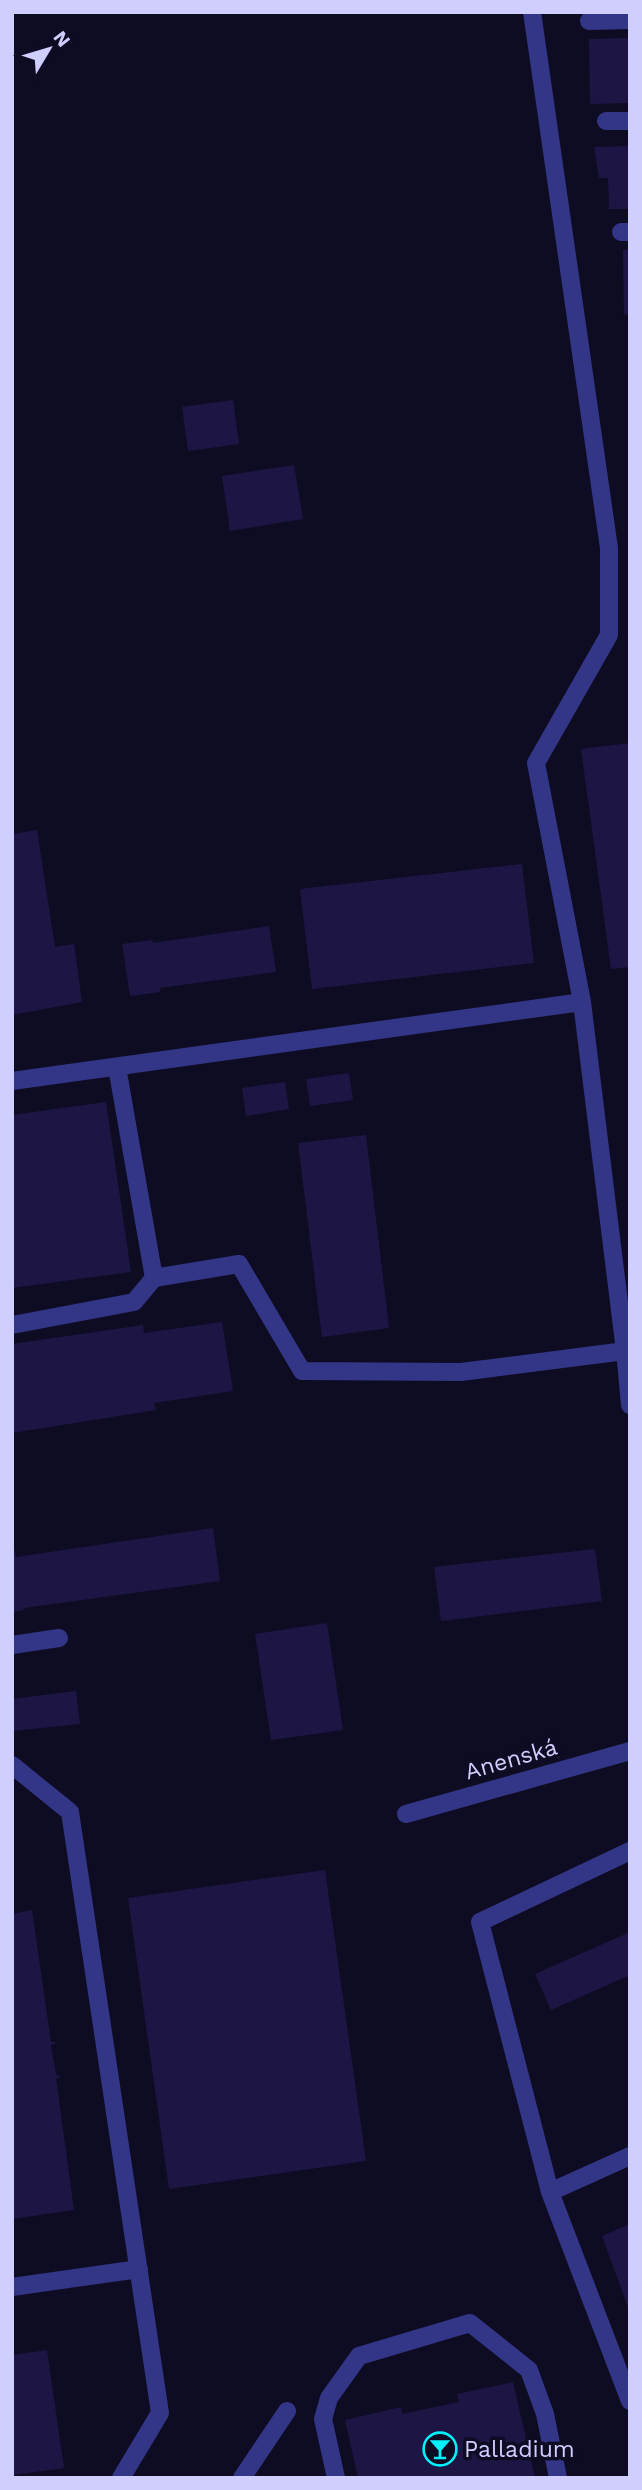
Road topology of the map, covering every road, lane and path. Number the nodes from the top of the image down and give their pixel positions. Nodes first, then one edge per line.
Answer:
1 (532, 12) edge
2 (630, 20) edge
3 (589, 21) dead end
4 (606, 121) dead end
5 (630, 121) edge
6 (582, 1002) junction
7 (117, 1067) junction
8 (12, 1081) edge
9 (154, 1278) junction
10 (12, 1325) edge
11 (625, 1351) junction
12 (630, 1405) edge
13 (59, 1637) dead end
14 (12, 1645) edge
15 (630, 1751) edge
16 (12, 1765) edge
17 (406, 1814) dead end
18 (630, 1851) edge
19 (630, 2156) edge
20 (550, 2192) junction
21 (139, 2269) junction
22 (12, 2287) edge
23 (630, 2400) edge
24 (287, 2411) dead end
25 (121, 2478) edge
26 (242, 2478) edge
27 (336, 2478) edge
28 (558, 2478) edge

1 - 6 street
2 - 3 street
4 - 5 street
6 - 7 street
6 - 11 street
7 - 8 street
7 - 9 street
9 - 10 street
9 - 11 street
11 - 12 street
13 - 14 street
15 - 17 street, Anenská
16 - 21 street
18 - 20 street
19 - 20 street
20 - 23 street
21 - 22 street
21 - 25 street
24 - 26 street
27 - 28 street

